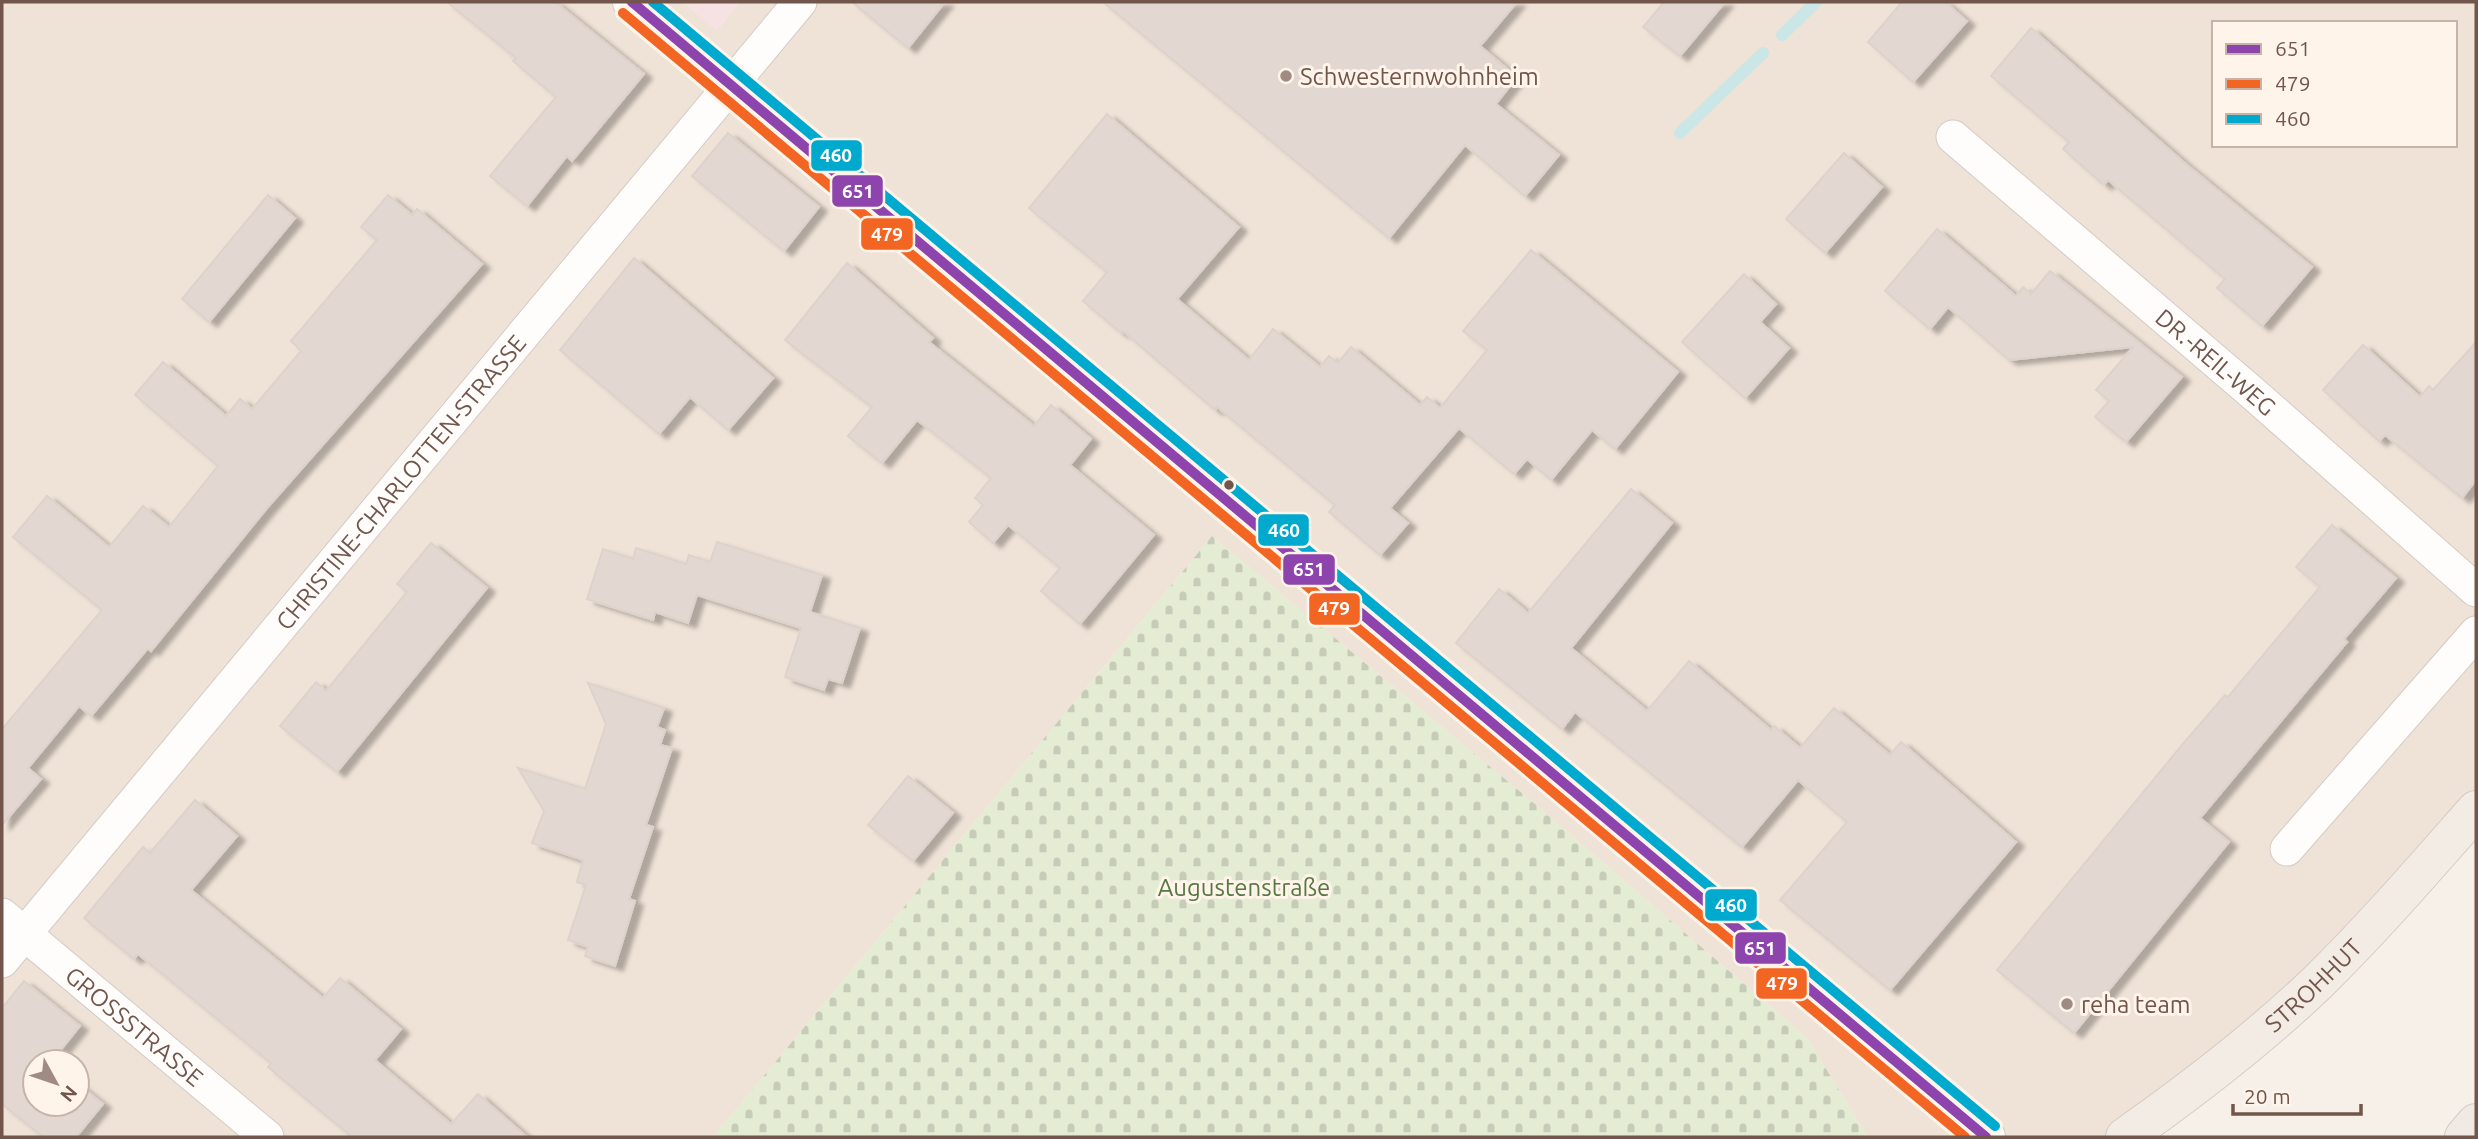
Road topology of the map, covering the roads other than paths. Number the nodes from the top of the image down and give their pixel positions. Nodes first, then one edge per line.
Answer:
1 (632, 2) edge
2 (800, 2) edge
3 (731, 85) junction
4 (1953, 137) dead end
5 (2476, 590) edge
6 (2476, 634) edge
7 (2476, 810) edge
8 (2287, 849) dead end
9 (13, 924) edge
10 (2, 961) edge
11 (2476, 1123) edge
12 (267, 1137) edge
13 (1986, 1137) edge
14 (2125, 1137) edge
15 (2464, 1137) edge

1 - 3 street
2 - 3 street, CHRISTINE-CHARLOTTEN-STRASSE
3 - 9 street, CHRISTINE-CHARLOTTEN-STRASSE
3 - 13 street
4 - 5 street, DR.-REIL-WEG
6 - 8 street
7 - 14 main road, STROHHUT
9 - 10 street, CHRISTINE-CHARLOTTEN-STRASSE
9 - 12 street, GROSSSTRASSE
11 - 15 highway

